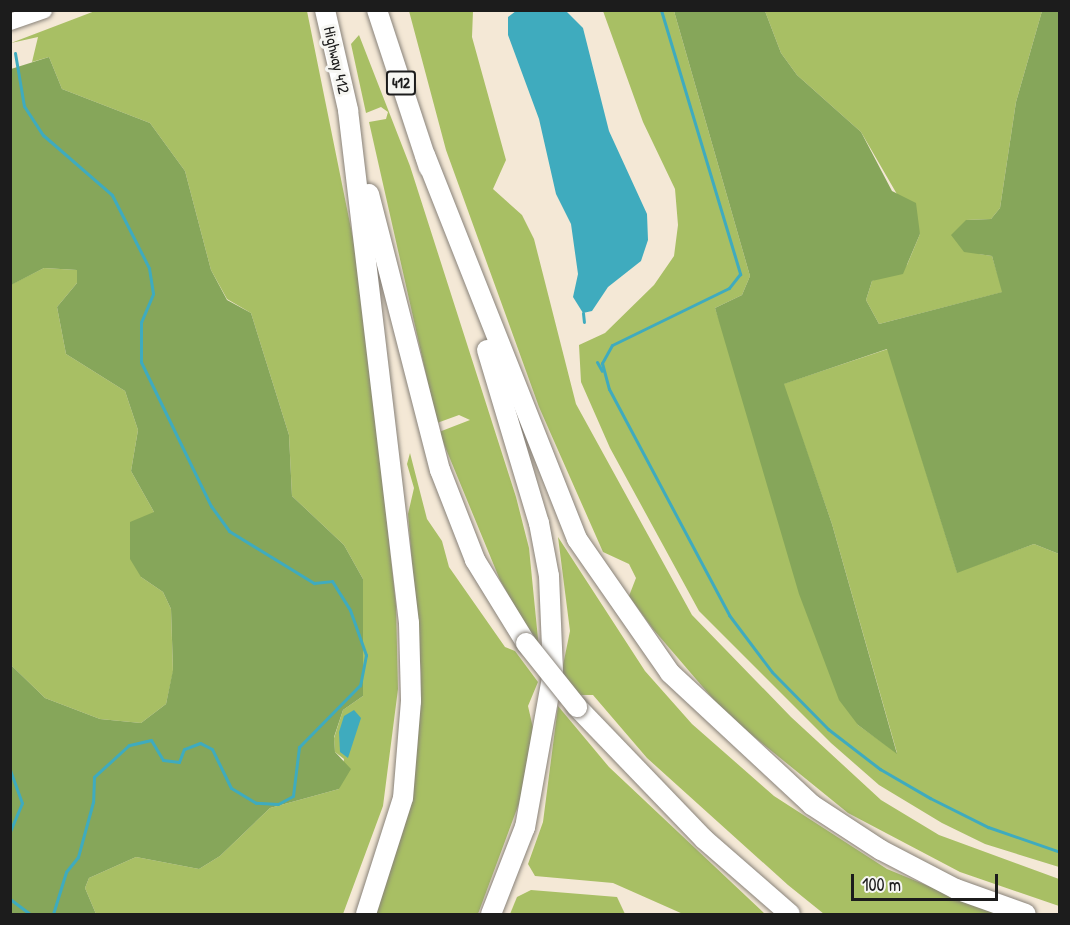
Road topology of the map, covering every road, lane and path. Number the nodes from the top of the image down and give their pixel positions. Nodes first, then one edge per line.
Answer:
1 (44, 10) edge
2 (325, 10) edge
3 (377, 10) edge
4 (10, 22) edge
5 (348, 110) junction
6 (425, 155) junction
7 (366, 915) edge
8 (491, 915) edge
9 (790, 915) edge
10 (1026, 915) edge

1 - 4 main road
2 - 5 highway, Highway 412
3 - 6 highway, 412
5 - 7 highway
5 - 9 highway, bridge
6 - 8 highway
6 - 10 highway

